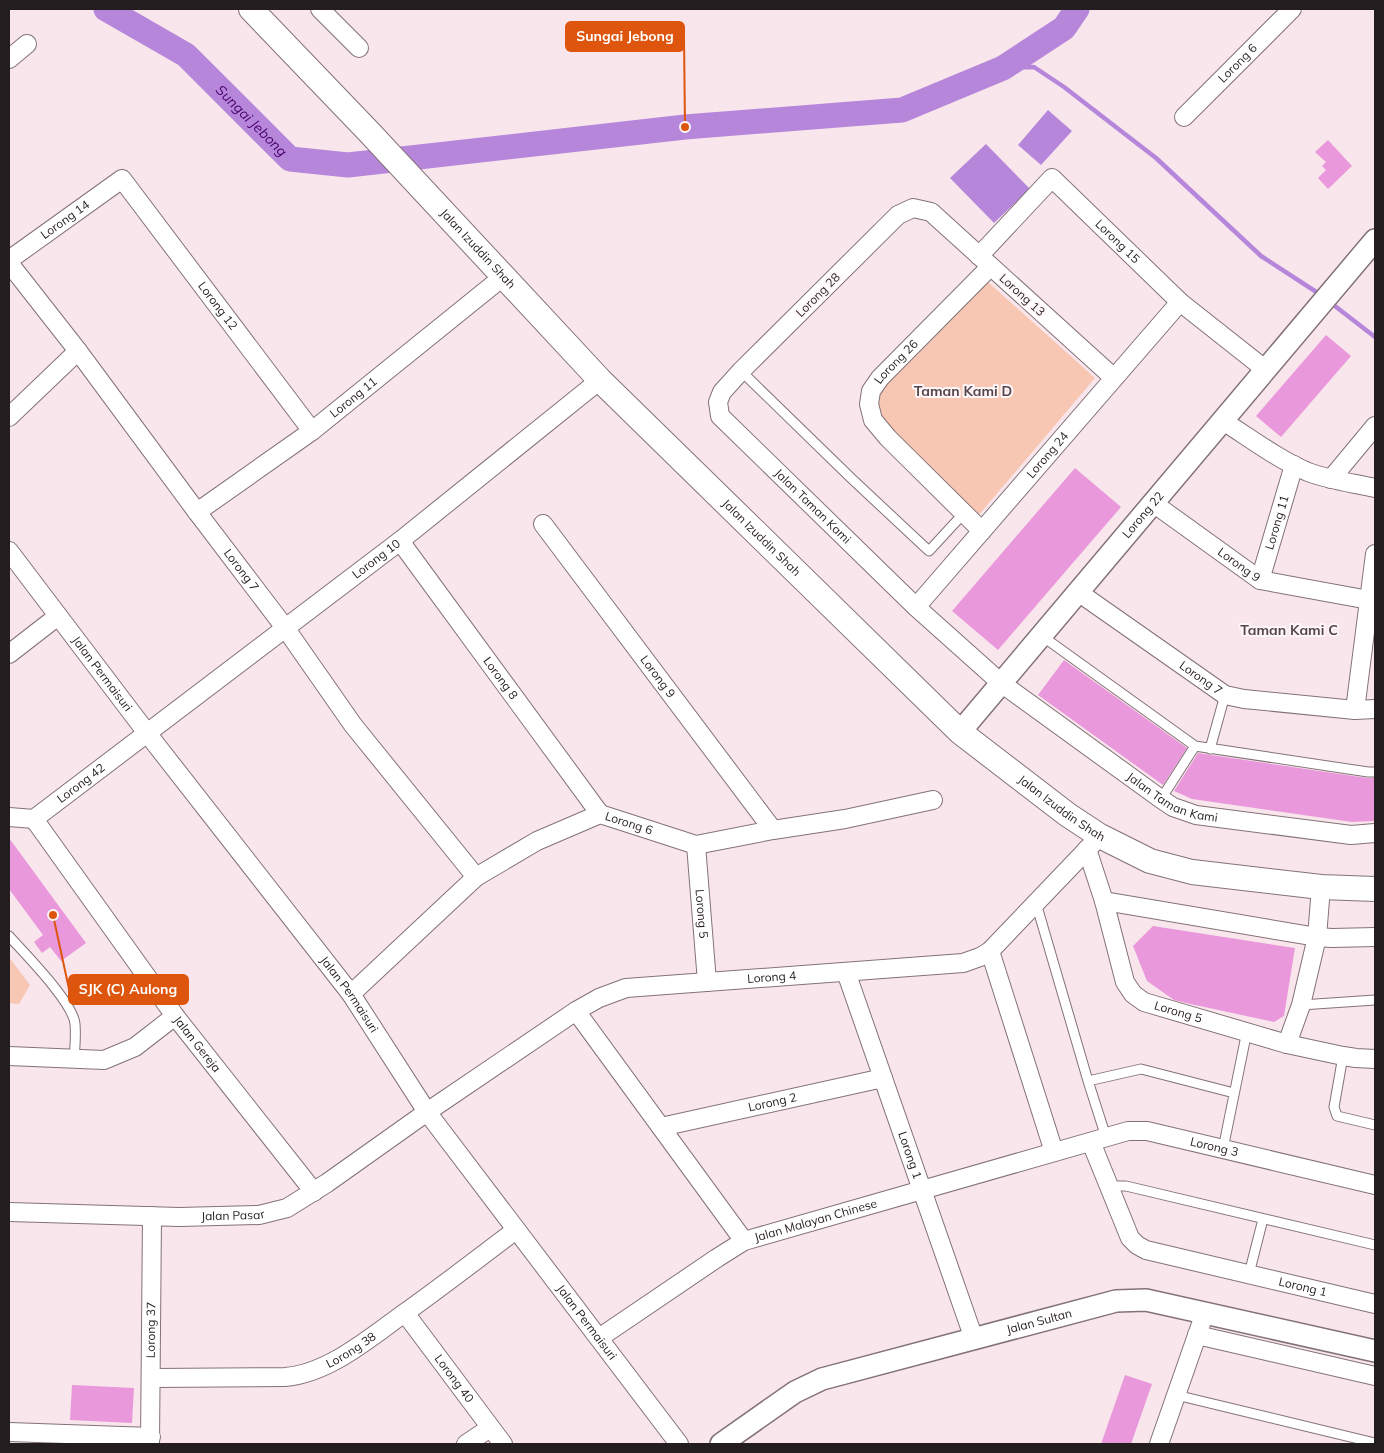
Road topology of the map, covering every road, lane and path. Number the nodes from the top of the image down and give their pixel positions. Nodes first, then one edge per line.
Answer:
1 (251, 9) edge
2 (320, 9) edge
3 (1292, 9) edge
4 (27, 44) dead end
5 (359, 48) dead end
6 (9, 59) edge
7 (1184, 116) dead end
8 (122, 179) joint
9 (931, 212) joint
10 (1375, 240) edge
11 (984, 261) junction
12 (9, 262) edge
13 (504, 276) junction
14 (1180, 302) junction
15 (78, 351) junction
16 (1266, 370) junction
17 (741, 372) junction
18 (1114, 378) junction
19 (600, 380) junction
20 (718, 402) joint
21 (9, 417) edge
22 (1222, 421) junction
23 (1375, 426) edge
24 (312, 432) junction
25 (1294, 465) junction
26 (1331, 479) junction
27 (1375, 488) edge
28 (1153, 503) junction
29 (197, 512) junction
30 (964, 513) junction
31 (543, 524) dead end
32 (982, 531) junction
33 (400, 542) junction
34 (9, 551) edge
35 (1375, 554) edge
36 (1260, 580) junction
37 (1078, 592) junction
38 (1369, 600) junction
39 (916, 607) junction
40 (58, 616) junction
41 (286, 629) junction
42 (1041, 636) junction
43 (9, 654) edge
44 (1225, 695) junction
45 (989, 697) junction
46 (1375, 709) edge
47 (1355, 710) junction
48 (960, 732) junction
49 (148, 733) junction
50 (1195, 746) junction
51 (1210, 749) junction
52 (1375, 772) edge
53 (1161, 799) junction
54 (933, 800) dead end
55 (600, 814) junction
56 (9, 817) edge
57 (34, 819) junction
58 (773, 830) junction
59 (1375, 833) edge
60 (1093, 843) junction
61 (696, 845) junction
62 (476, 877) junction
63 (1321, 887) junction
64 (1375, 889) edge
65 (1104, 901) junction
66 (1036, 903) junction
67 (9, 936) edge
68 (1317, 937) junction
69 (1375, 937) edge
70 (990, 951) junction
71 (846, 972) junction
72 (707, 982) junction
73 (351, 994) junction
74 (1375, 1000) edge
75 (1301, 1005) junction
76 (576, 1011) junction
77 (175, 1016) junction
78 (1247, 1031) junction
79 (1287, 1044) junction
80 (9, 1056) edge
81 (1343, 1056) junction
82 (74, 1059) junction
83 (1375, 1059) edge
84 (883, 1078) junction
85 (1088, 1081) junction
86 (1234, 1093) junction
87 (427, 1112) junction
88 (1375, 1125) edge
89 (660, 1127) junction
90 (1098, 1140) junction
91 (1223, 1149) junction
92 (1054, 1152) junction
93 (1375, 1185) edge
94 (1108, 1186) junction
95 (922, 1190) junction
96 (314, 1192) junction
97 (9, 1212) edge
98 (152, 1216) junction
99 (1263, 1218) junction
100 (516, 1230) junction
101 (744, 1241) junction
102 (1375, 1245) edge
103 (1249, 1274) junction
104 (1375, 1304) edge
105 (1205, 1312) junction
106 (405, 1313) junction
107 (1197, 1335) junction
108 (599, 1338) junction
109 (974, 1339) junction
110 (1375, 1351) edge
111 (1375, 1376) edge
112 (152, 1378) junction
113 (1176, 1395) junction
114 (490, 1428) junction
115 (9, 1432) edge
116 (151, 1441) edge
117 (1375, 1443) edge
118 (466, 1444) edge
119 (503, 1444) edge
120 (679, 1444) edge
121 (721, 1444) edge
122 (1159, 1444) edge

1 - 13 main road, Jalan Izuddin Shah
2 - 5 street
3 - 7 street, Lorong 6
4 - 6 street
8 - 12 street, Lorong 14
8 - 24 street, Lorong 12
9 - 11 street, Lorong 13
9 - 17 street, Lorong 28
10 - 16 street, Lorong 22
11 - 14 street, Lorong 15
11 - 18 street, Lorong 13
11 - 30 street, Lorong 26
12 - 15 street, Lorong 7
13 - 19 main road, Jalan Izuddin Shah
13 - 24 street, Lorong 11
14 - 16 street, Lorong 15
14 - 18 street, Lorong 24
15 - 21 street
15 - 29 street, Lorong 7
16 - 22 street, Lorong 22
17 - 20 street, Lorong 28
17 - 30 lane
18 - 32 street, Lorong 24
19 - 33 street, Lorong 10
19 - 48 main road, Jalan Izuddin Shah
20 - 39 street, Jalan Taman Kami
22 - 25 street
22 - 28 street, Lorong 22
23 - 26 street
24 - 29 street, Lorong 11
25 - 26 street
25 - 36 street, Lorong 11
26 - 27 street
28 - 36 street, Lorong 9
28 - 37 street, Lorong 22
29 - 41 street, Lorong 7
30 - 32 street, Lorong 26
31 - 58 street, Lorong 9
32 - 39 street, Lorong 24
33 - 41 street, Lorong 10
33 - 55 street, Lorong 8
34 - 40 street, Jalan Permaisuri
35 - 38 street
36 - 38 street, Lorong 9
37 - 42 street, Lorong 22
37 - 44 street, Lorong 7
38 - 47 street
39 - 45 street
40 - 43 street
40 - 49 street, Jalan Permaisuri
41 - 49 street, Lorong 10
41 - 62 street, Lorong 7
42 - 45 street, Lorong 22
42 - 50 lane
44 - 47 street, Lorong 7
44 - 51 lane
45 - 48 street, Lorong 22
45 - 53 street, Jalan Taman Kami
46 - 47 street, Lorong 7
48 - 60 main road, Jalan Izuddin Shah
49 - 57 street, Lorong 42
49 - 73 street, Jalan Permaisuri
50 - 51 lane
50 - 53 lane
51 - 52 lane
53 - 59 street, Jalan Taman Kami
54 - 58 street, Lorong 6
55 - 61 street, Lorong 6
55 - 62 street, Lorong 6
56 - 57 street
57 - 77 street, Jalan Gereja
58 - 61 street, Lorong 6
60 - 63 main road, Jalan Izuddin Shah
60 - 65 street, Lorong 5
60 - 66 street, Lorong 4
61 - 72 street, Lorong 5
62 - 73 street, Lorong 6
63 - 64 main road, Jalan Izuddin Shah
63 - 68 street
65 - 68 street
65 - 78 street, Lorong 5
66 - 70 street, Lorong 4
66 - 85 lane
67 - 82 lane
68 - 69 street
68 - 75 street
70 - 71 street, Lorong 4
70 - 92 street
71 - 72 street, Lorong 4
71 - 84 street, Lorong 1
72 - 76 street, Lorong 4
73 - 87 street, Jalan Permaisuri
74 - 75 lane
75 - 79 street
76 - 87 street, Lorong 4
76 - 89 street
77 - 82 street
77 - 96 street, Jalan Gereja
78 - 79 street, Lorong 5
78 - 86 lane
79 - 81 street, Lorong 5
80 - 82 street
81 - 83 street, Lorong 5
81 - 88 lane
84 - 89 street, Lorong 2
84 - 95 street, Lorong 1
85 - 86 lane
85 - 90 lane
86 - 91 lane
87 - 96 street, Jalan Pasar
87 - 100 street, Jalan Permaisuri
89 - 101 street
90 - 91 street, Lorong 3
90 - 92 street, Lorong 3
90 - 94 street, Lorong 1
91 - 93 street, Lorong 3
92 - 95 street, Jalan Malayan Chinese
94 - 99 lane
94 - 103 street, Lorong 1
95 - 101 street, Jalan Malayan Chinese
95 - 109 street, Lorong 1
96 - 98 street, Jalan Pasar
97 - 98 street, Jalan Pasar
98 - 112 street, Lorong 37
99 - 102 lane
99 - 103 lane
100 - 106 street, Lorong 38
100 - 108 street, Jalan Permaisuri
101 - 108 street, Jalan Malayan Chinese
103 - 104 street, Lorong 1
105 - 107 street
105 - 109 street, Jalan Sultan
105 - 110 street, Jalan Sultan
106 - 112 street, Lorong 38
106 - 114 street, Lorong 40
107 - 111 street
107 - 113 street
108 - 120 street, Jalan Permaisuri
109 - 121 street, Jalan Sultan
112 - 116 street, Lorong 37
113 - 117 lane
113 - 122 street
114 - 118 street
114 - 119 street, Lorong 40
115 - 116 street

